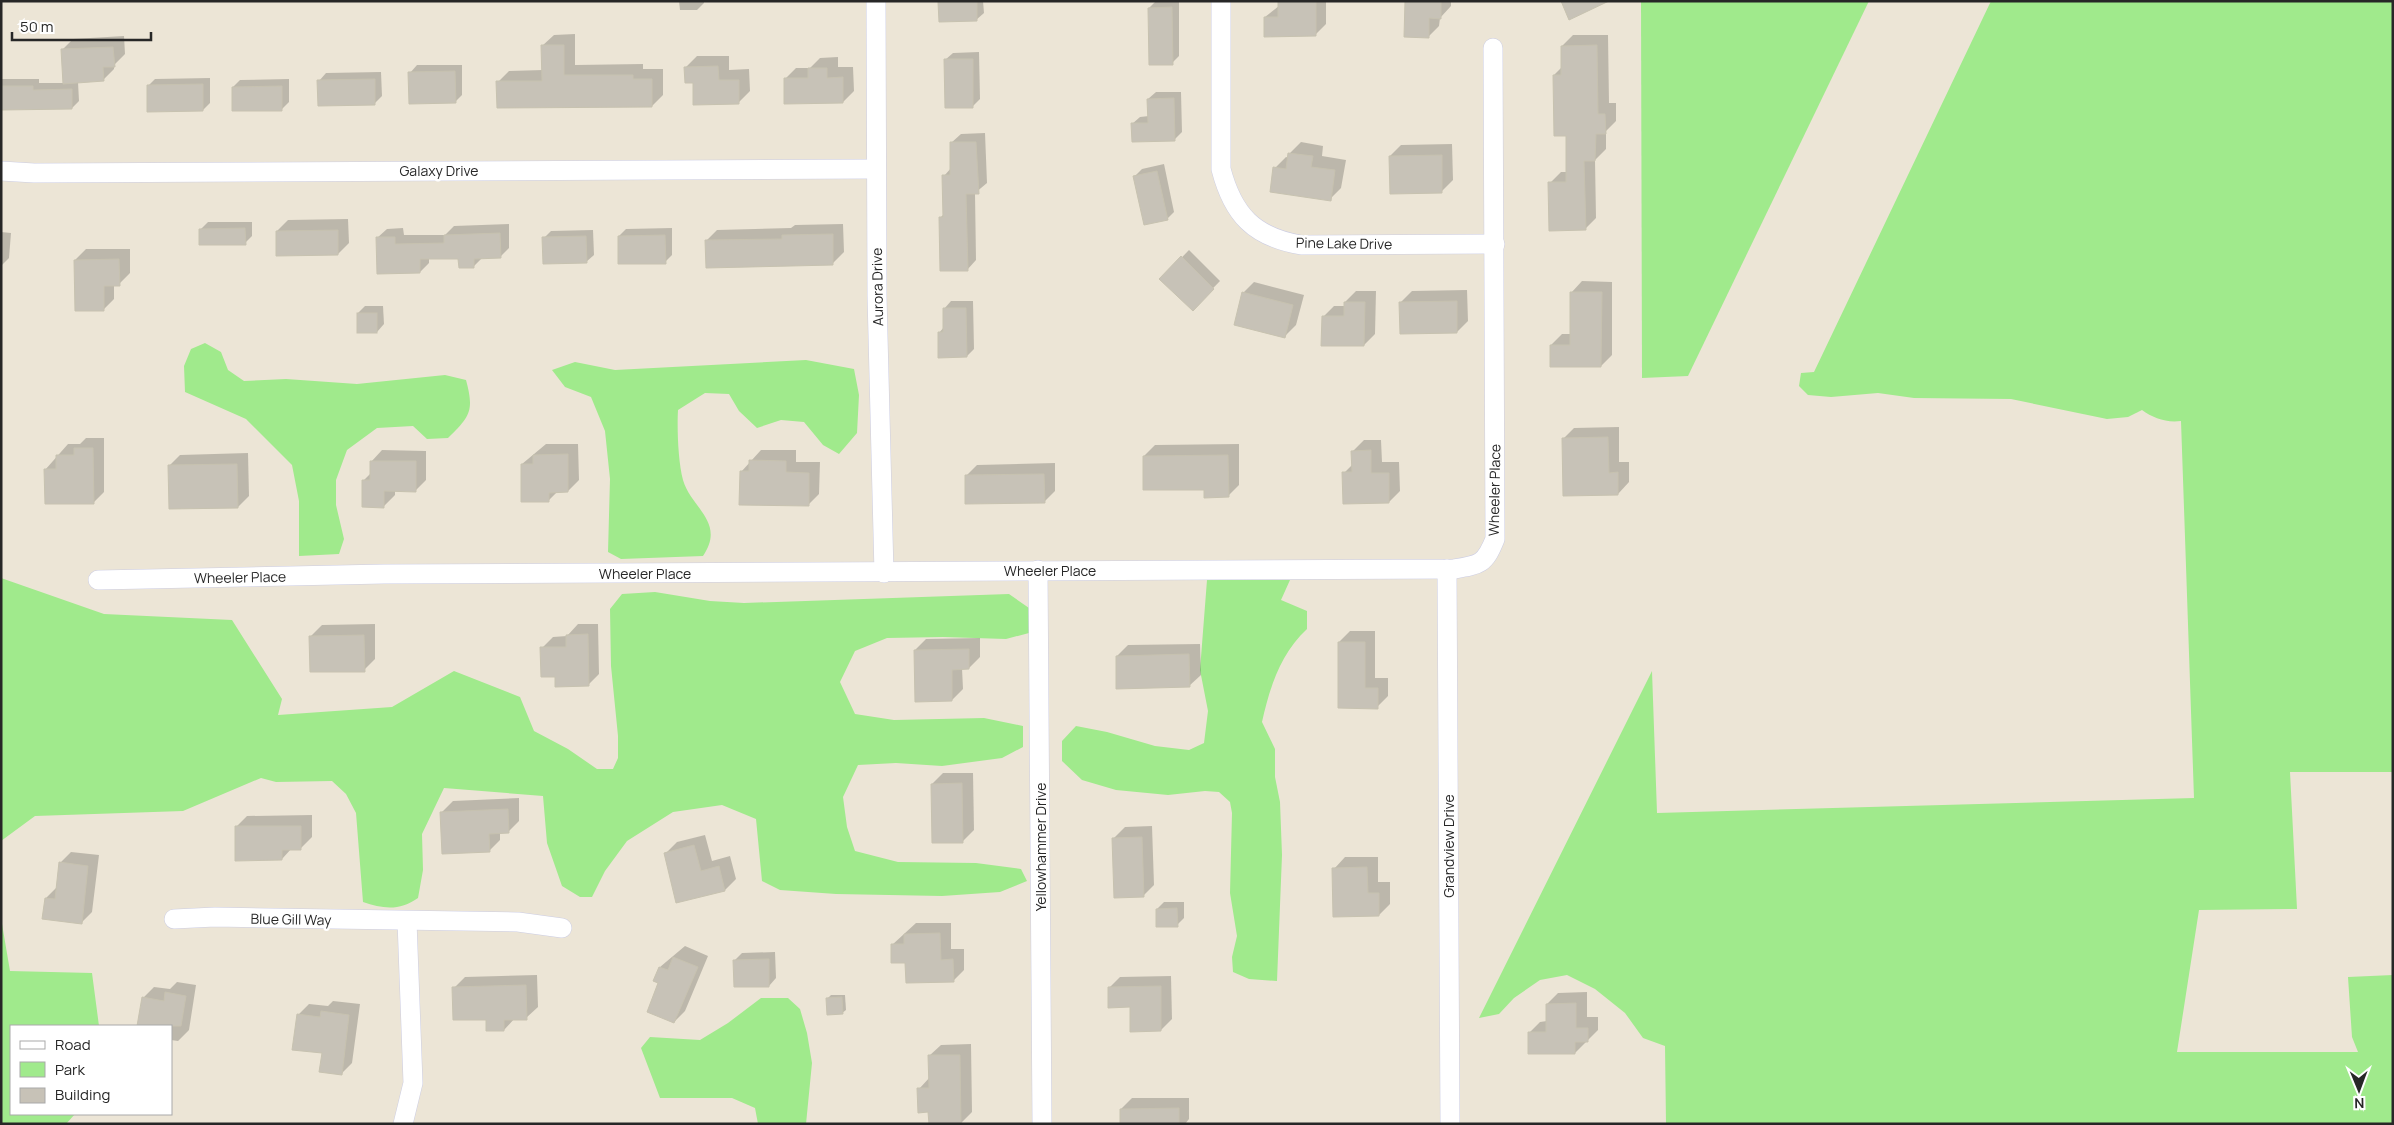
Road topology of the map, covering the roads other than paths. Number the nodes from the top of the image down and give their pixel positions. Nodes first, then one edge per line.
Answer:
1 (876, 1) edge
2 (1221, 1) edge
3 (1493, 48) dead end
4 (876, 169) junction
5 (1, 171) edge
6 (1495, 244) junction
7 (1447, 569) junction
8 (1038, 570) junction
9 (884, 573) junction
10 (98, 580) dead end
11 (174, 919) dead end
12 (407, 921) junction
13 (562, 928) dead end
14 (403, 1124) edge
15 (1042, 1124) edge
16 (1450, 1124) edge

1 - 4 street, Aurora Drive
2 - 6 street, Pine Lake Drive
3 - 6 street, Wheeler Place
4 - 5 street, Galaxy Drive
4 - 9 street, Aurora Drive
6 - 7 street, Wheeler Place
7 - 8 street, Wheeler Place
7 - 16 street, Grandview Drive
8 - 9 street, Wheeler Place
8 - 15 street, Yellowhammer Drive
9 - 10 street, Wheeler Place
11 - 12 street, Blue Gill Way
12 - 13 street, Blue Gill Way
12 - 14 street

